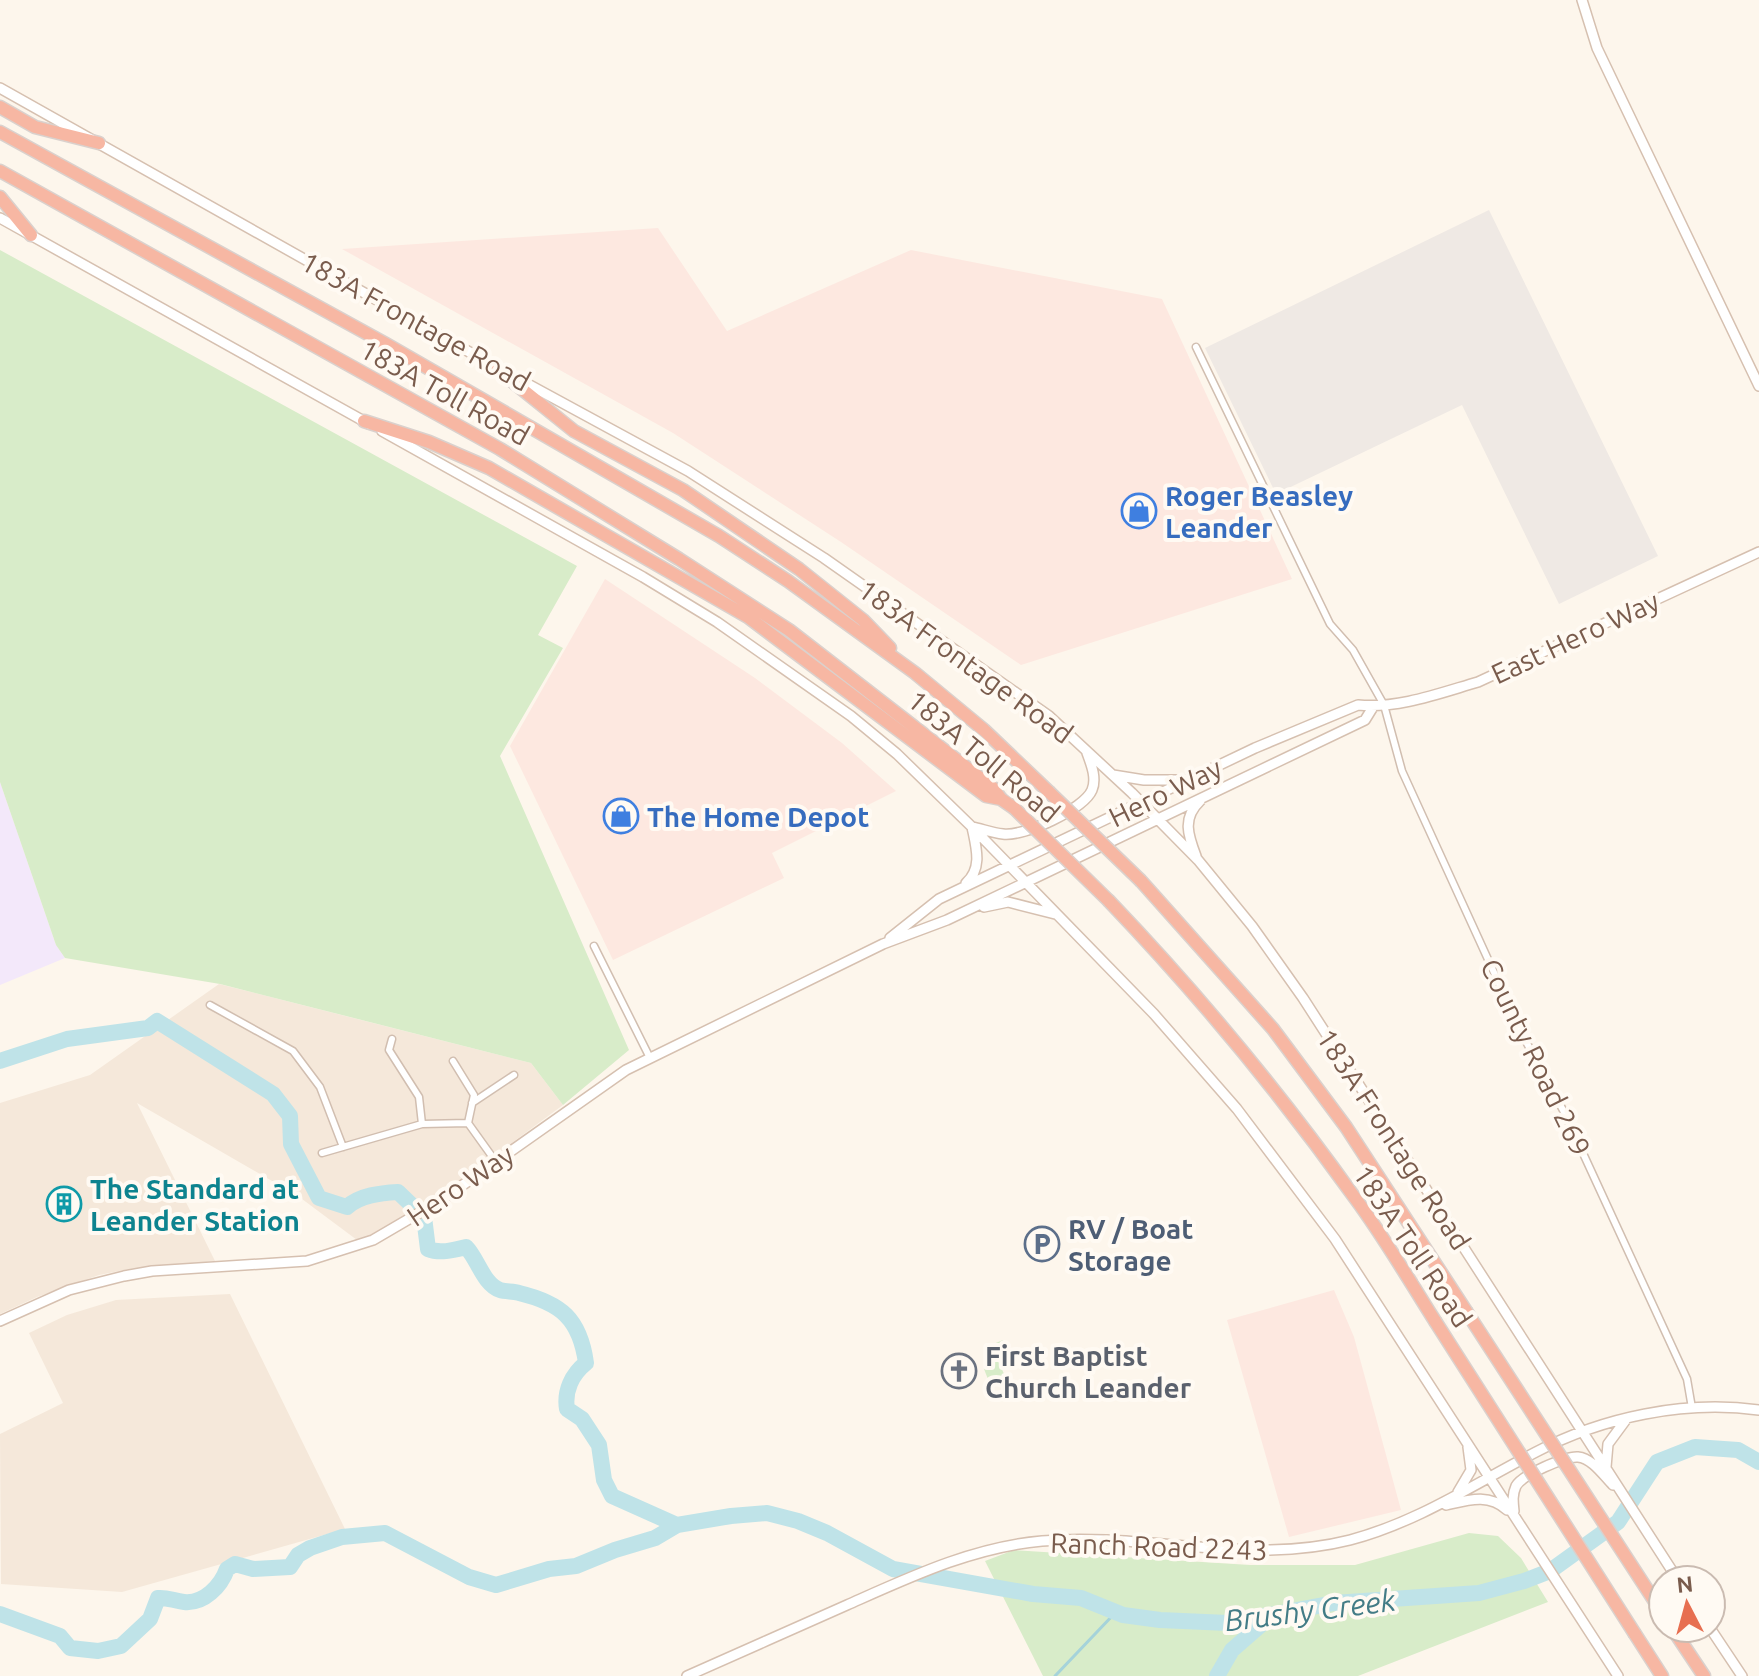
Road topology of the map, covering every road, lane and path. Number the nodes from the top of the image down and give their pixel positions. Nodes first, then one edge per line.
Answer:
1 (1582, 0) edge
2 (0, 88) edge
3 (0, 107) edge
4 (0, 132) edge
5 (99, 143) junction
6 (0, 171) edge
7 (0, 197) edge
8 (0, 218) edge
9 (31, 235) junction
10 (1196, 347) dead end
11 (492, 365) junction
12 (1759, 386) edge
13 (364, 421) junction
14 (1759, 552) edge
15 (915, 673) junction
16 (1384, 705) junction
17 (1373, 707) junction
18 (1087, 751) junction
19 (1113, 775) junction
20 (1191, 779) junction
21 (1206, 796) junction
22 (1001, 799) junction
23 (1141, 803) junction
24 (1156, 819) junction
25 (972, 827) junction
26 (1198, 860) junction
27 (1010, 865) junction
28 (1026, 882) junction
29 (959, 889) junction
30 (1060, 916) junction
31 (947, 920) junction
32 (883, 944) junction
33 (594, 946) dead end
34 (210, 1005) dead end
35 (392, 1039) dead end
36 (650, 1058) junction
37 (453, 1061) dead end
38 (514, 1075) dead end
39 (472, 1103) junction
40 (468, 1123) junction
41 (422, 1124) junction
42 (343, 1147) junction
43 (322, 1153) dead end
44 (496, 1162) junction
45 (0, 1321) edge
46 (1692, 1408) junction
47 (1759, 1410) edge
48 (1627, 1418) junction
49 (1584, 1432) junction
50 (1462, 1433) junction
51 (1606, 1471) junction
52 (1490, 1477) junction
53 (1455, 1497) junction
54 (1435, 1508) junction
55 (1515, 1518) junction
56 (1668, 1564) edge
57 (1647, 1589) edge
58 (1683, 1644) edge
59 (1721, 1644) edge
60 (687, 1676) edge
61 (1618, 1676) edge
62 (1662, 1676) edge
63 (1704, 1676) edge
64 (1742, 1676) edge

1 - 12 main road
2 - 5 main road, 183A Frontage Road
3 - 5 highway
4 - 15 highway, 183A Toll Road
5 - 11 main road, 183A Frontage Road
6 - 22 highway, 183A Toll Road
7 - 9 highway
8 - 9 main road
9 - 13 main road
10 - 16 street, County Road 269
11 - 15 highway
11 - 18 main road, 183A Frontage Road
13 - 22 highway
13 - 25 main road
14 - 16 main road, East Hero Way
15 - 57 highway, 183A Toll Road, bridge
16 - 17 main road, Hero Way
16 - 46 street, County Road 269
17 - 20 main road, Hero Way
17 - 21 main road, Hero Way
18 - 19 main road, 183A Frontage Road
18 - 25 main road
19 - 20 main road
19 - 23 main road, 183A Frontage Road
20 - 23 main road, Hero Way
21 - 24 main road, Hero Way
21 - 26 main road
22 - 62 highway, 183A Toll Road, bridge
23 - 24 main road, 183A Frontage Road
23 - 27 main road, Hero Way
24 - 26 main road, 183A Frontage Road
24 - 28 main road, Hero Way
25 - 27 main road
25 - 29 main road
26 - 49 main road, 183A Frontage Road
27 - 28 main road
27 - 29 main road, Hero Way
28 - 30 main road
28 - 31 main road, Hero Way
29 - 32 main road, Hero Way
30 - 31 main road
30 - 50 main road
31 - 32 main road, Hero Way
32 - 36 main road, Hero Way
33 - 36 street
34 - 42 street
35 - 41 street
36 - 44 main road, Hero Way
37 - 39 street
38 - 39 street
39 - 40 street
40 - 41 street
40 - 44 street
41 - 42 street
42 - 43 street
44 - 45 main road, Hero Way
46 - 47 main road, Ranch Road 2243
46 - 48 main road, Ranch Road 2243
48 - 49 main road, Ranch Road 2243
48 - 51 main road
49 - 51 main road, 183A Frontage Road
49 - 52 main road, Ranch Road 2243
50 - 52 main road
50 - 53 main road
51 - 55 main road
51 - 56 main road
52 - 53 main road, Ranch Road 2243
52 - 55 main road
53 - 54 main road, Ranch Road 2243
54 - 55 main road
54 - 60 main road, Ranch Road 2243
55 - 61 main road
58 - 63 highway
59 - 64 main road

